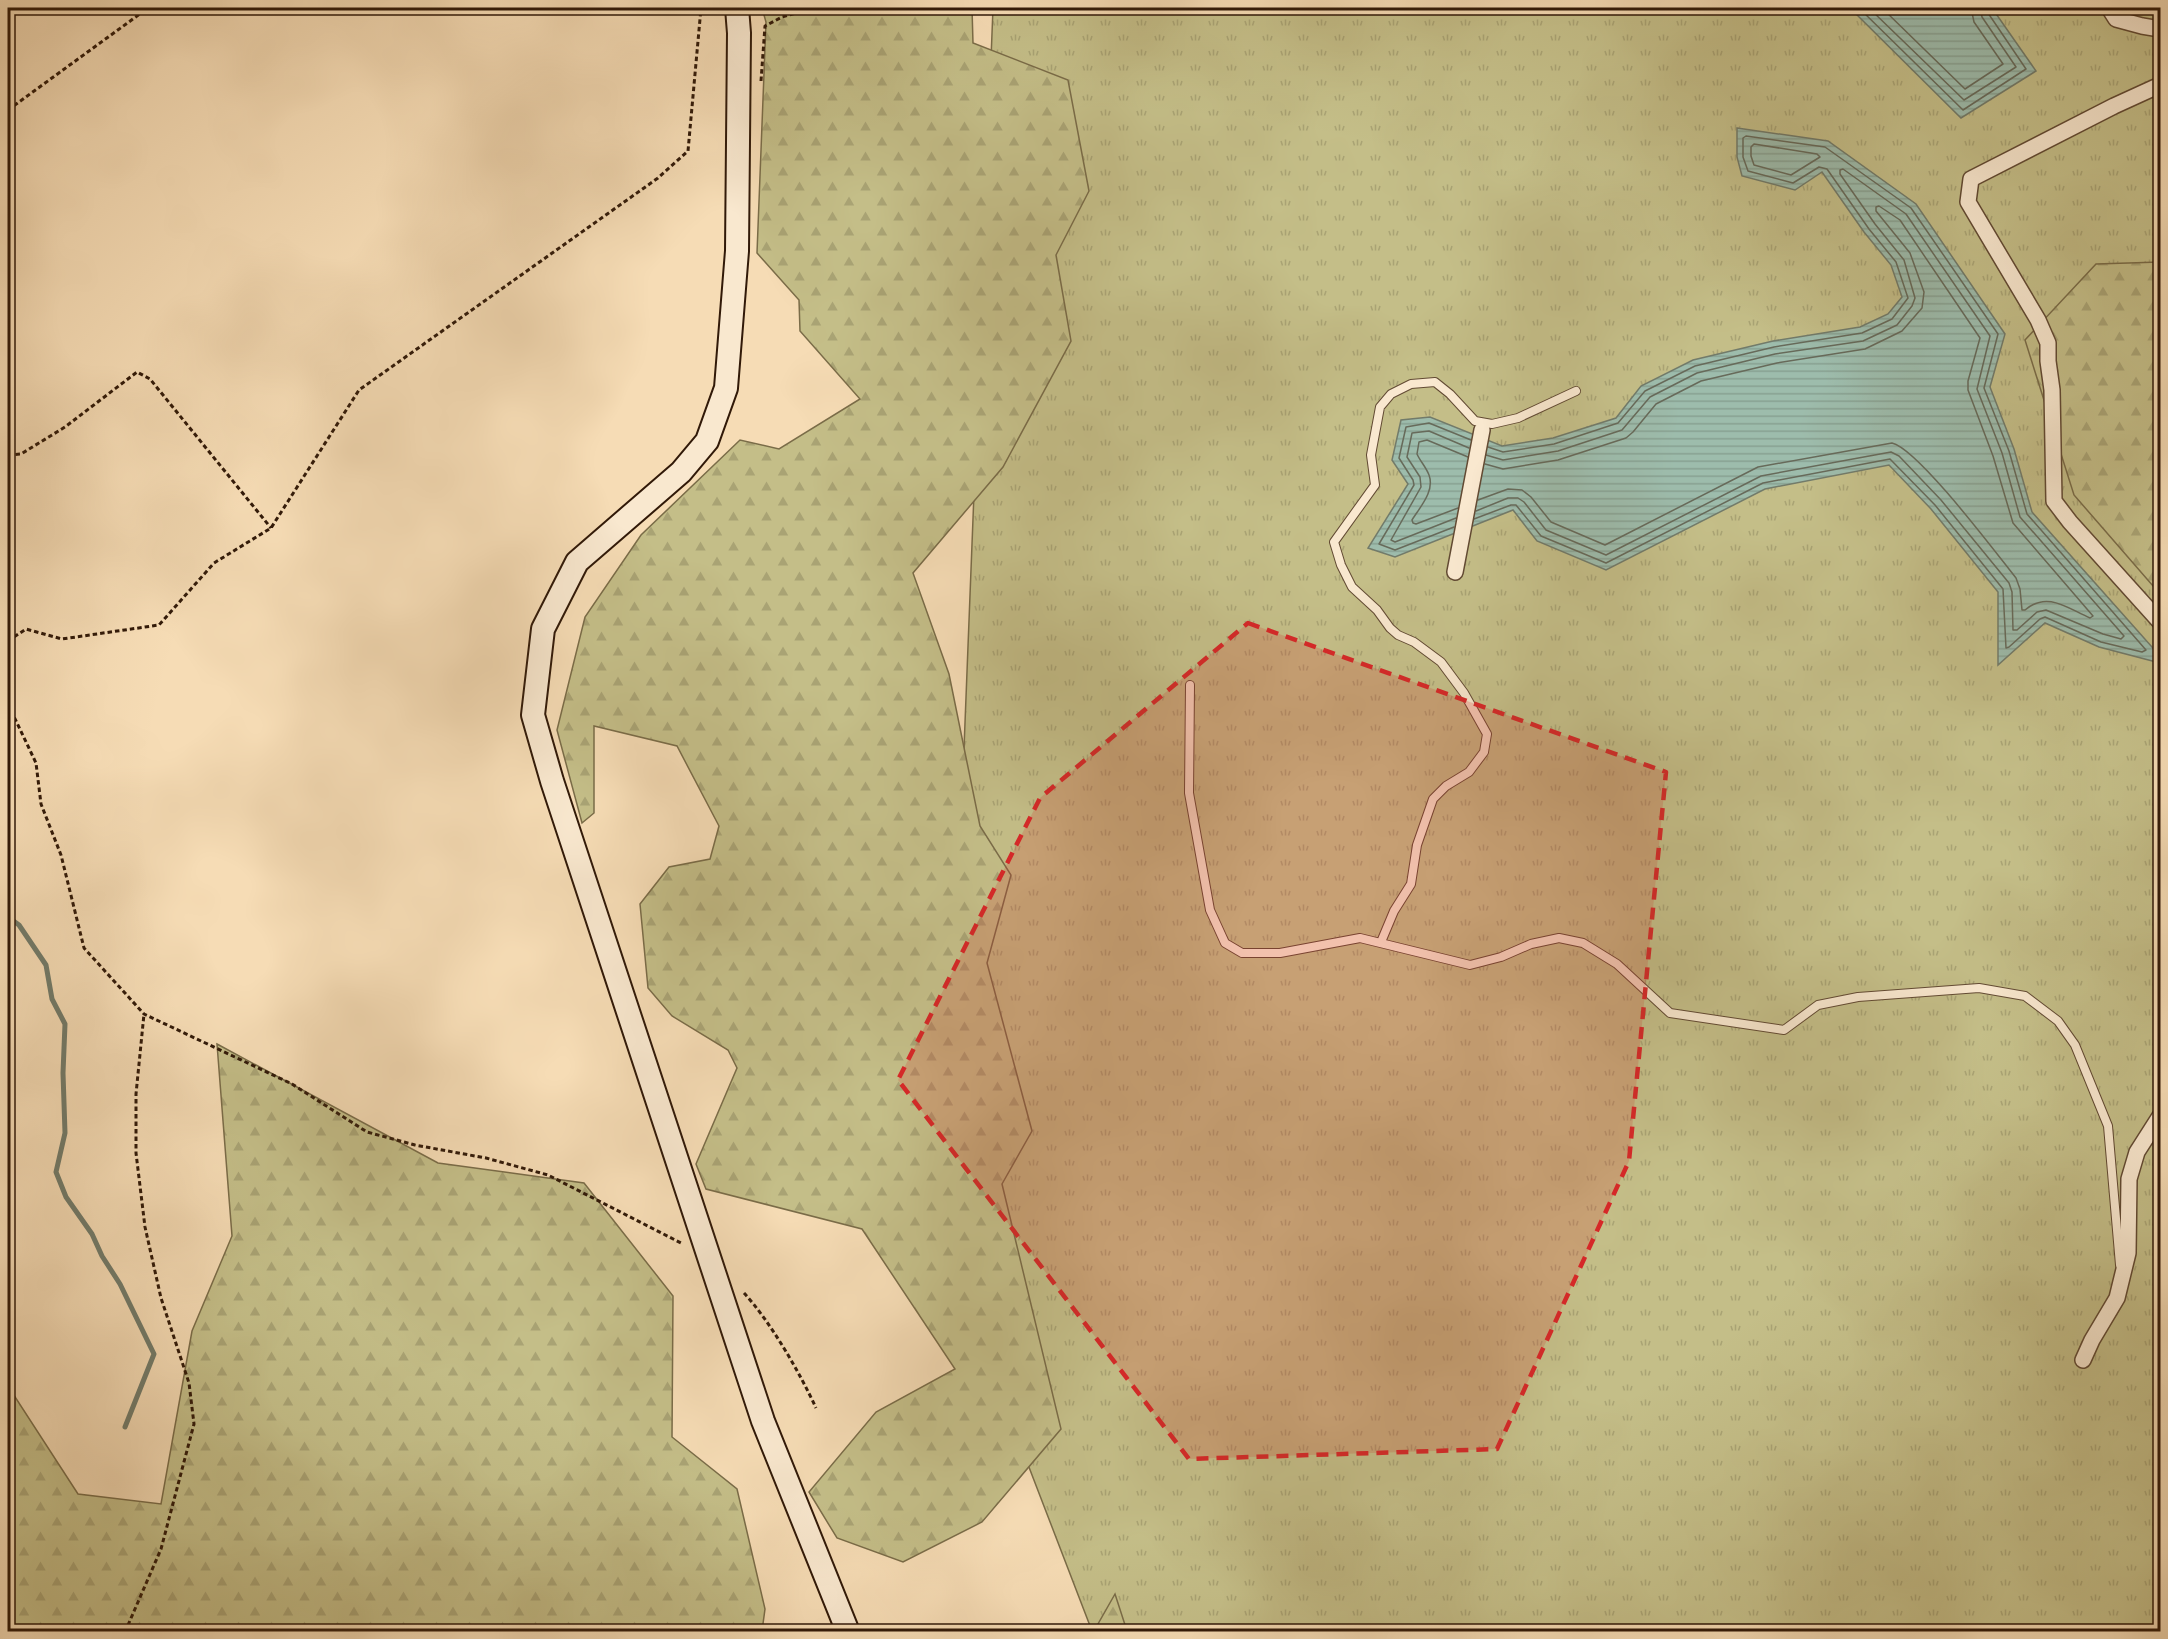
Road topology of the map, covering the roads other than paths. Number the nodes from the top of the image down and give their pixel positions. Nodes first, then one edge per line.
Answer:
1 (737, 8) edge
2 (2109, 8) edge
3 (2160, 29) edge
4 (2160, 85) edge
5 (1576, 391) dead end
6 (1484, 427) junction
7 (1455, 572) dead end
8 (2160, 621) edge
9 (1190, 686) dead end
10 (1381, 942) junction
11 (2160, 1116) edge
12 (2122, 1279) junction
13 (2083, 1360) dead end
14 (848, 1632) edge

1 - 14 street
2 - 3 street
4 - 8 street
5 - 6 lane
6 - 7 street
6 - 10 lane
9 - 10 lane
10 - 12 lane
11 - 12 street
12 - 13 street

